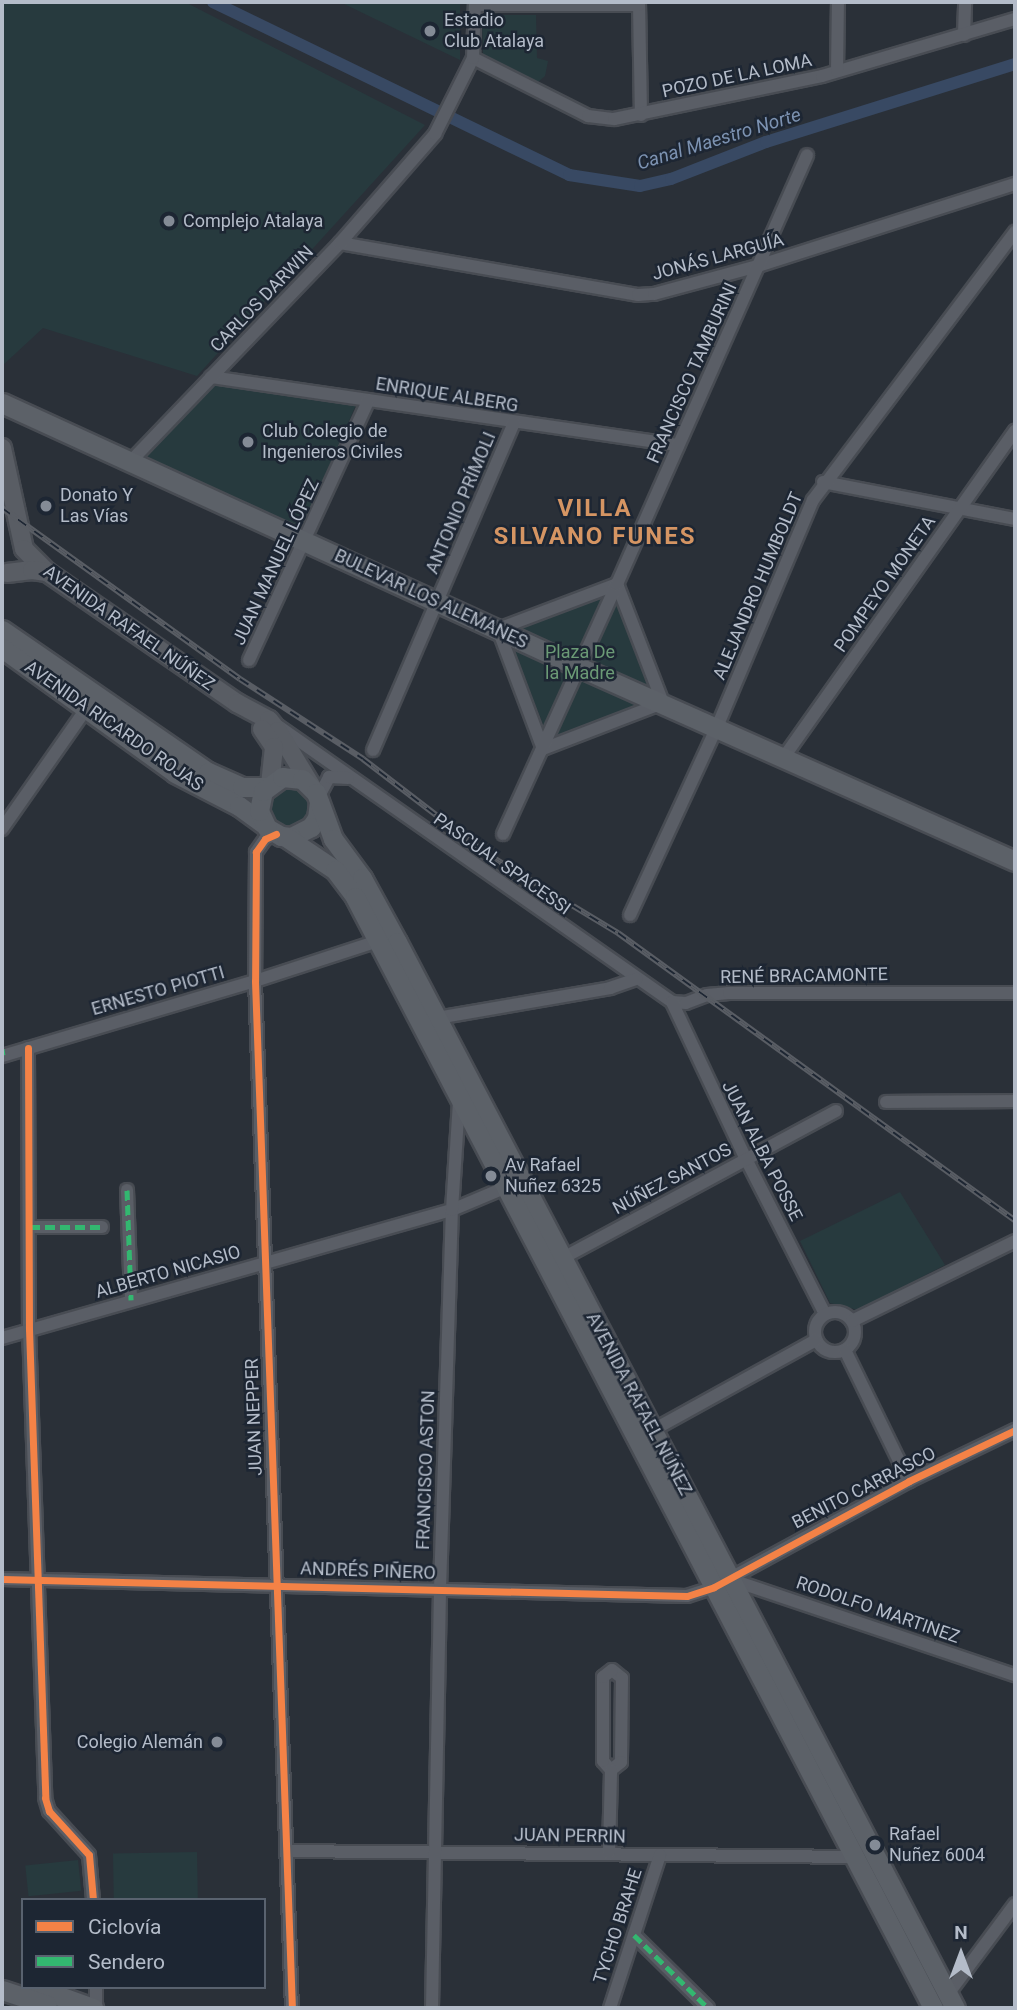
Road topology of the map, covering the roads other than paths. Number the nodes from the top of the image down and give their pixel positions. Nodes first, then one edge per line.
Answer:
1 (838, 2) edge
2 (965, 2) edge
3 (475, 3) edge
4 (639, 4) edge
5 (1015, 19) edge
6 (964, 35) junction
7 (473, 58) junction
8 (838, 71) junction
9 (640, 115) junction
10 (807, 155) dead end
11 (1015, 184) edge
12 (1015, 232) edge
13 (340, 243) junction
14 (758, 266) junction
15 (211, 377) junction
16 (368, 401) junction
17 (2, 403) edge
18 (2, 413) edge
19 (24, 414) junction
20 (514, 423) junction
21 (1015, 431) edge
22 (678, 445) junction
23 (2, 448) edge
24 (130, 462) junction
25 (823, 482) junction
26 (961, 508) junction
27 (1015, 519) edge
28 (305, 541) junction
29 (24, 549) junction
30 (47, 572) junction
31 (4, 577) edge
32 (617, 584) junction
33 (438, 601) junction
34 (498, 629) junction
35 (2, 630) edge
36 (2, 649) edge
37 (249, 660) dead end
38 (579, 667) junction
39 (663, 703) junction
40 (237, 704) junction
41 (86, 709) junction
42 (269, 720) junction
43 (717, 727) junction
44 (543, 749) junction
45 (373, 750) dead end
46 (784, 757) junction
47 (348, 778) junction
48 (268, 785) junction
49 (316, 796) junction
50 (2, 829) edge
51 (275, 832) junction
52 (503, 834) dead end
53 (1015, 861) edge
54 (630, 915) dead end
55 (378, 941) junction
56 (636, 979) junction
57 (256, 981) junction
58 (1015, 993) edge
59 (672, 1002) junction
60 (437, 1018) junction
61 (28, 1048) junction
62 (2, 1054) edge
63 (1015, 1101) edge
64 (459, 1102) junction
65 (886, 1102) dead end
66 (835, 1111) dead end
67 (746, 1159) junction
68 (493, 1167) junction
69 (505, 1188) junction
70 (127, 1190) dead end
71 (452, 1210) junction
72 (30, 1227) junction
73 (102, 1227) dead end
74 (1015, 1241) edge
75 (563, 1258) junction
76 (265, 1263) junction
77 (131, 1300) junction
78 (825, 1314) junction
79 (852, 1321) junction
80 (29, 1329) junction
81 (2, 1338) edge
82 (816, 1340) junction
83 (845, 1350) junction
84 (653, 1430) junction
85 (1015, 1430) edge
86 (909, 1480) junction
87 (2, 1579) edge
88 (37, 1580) junction
89 (721, 1583) junction
90 (275, 1584) junction
91 (440, 1589) junction
92 (1015, 1675) edge
93 (611, 1770) junction
94 (286, 1851) junction
95 (435, 1852) junction
96 (609, 1853) junction
97 (660, 1855) junction
98 (855, 1857) junction
99 (93, 1898) edge
100 (1015, 1904) edge
101 (634, 1935) junction
102 (2, 1977) edge
103 (96, 1989) edge
104 (2, 1990) edge
105 (27, 1993) edge
106 (951, 2001) edge
107 (57, 2008) edge
108 (95, 2008) edge
109 (292, 2008) edge
110 (432, 2008) edge
111 (610, 2008) edge
112 (708, 2008) edge
113 (933, 2008) edge

1 - 8 street
2 - 6 street
3 - 4 street
3 - 7 street
4 - 9 street
5 - 6 street, POZO DE LA LOMA
6 - 8 street, POZO DE LA LOMA
7 - 9 street, POZO DE LA LOMA
7 - 13 street, CARLOS DARWIN
8 - 9 street, POZO DE LA LOMA
10 - 14 street, FRANCISCO TAMBURINI
11 - 14 street, JONÁS LARGUÍA
12 - 25 street, ALEJANDRO HUMBOLDT
13 - 14 street, JONÁS LARGUÍA
13 - 15 street, CARLOS DARWIN
14 - 22 street, FRANCISCO TAMBURINI
15 - 16 street, ENRIQUE ALBERG
15 - 24 street, CARLOS DARWIN
16 - 20 street, ENRIQUE ALBERG
16 - 28 street, JUAN MANUEL LÓPEZ
17 - 19 main road, BULEVAR LOS ALEMANES
18 - 19 main road
19 - 24 main road, BULEVAR LOS ALEMANES
20 - 22 street, ENRIQUE ALBERG
20 - 33 street, ANTONIO PRÍMOLI
21 - 26 street, POMPEYO MONETA
22 - 32 street, FRANCISCO TAMBURINI
23 - 29 main road
24 - 28 main road, BULEVAR LOS ALEMANES
25 - 26 street
25 - 43 street, ALEJANDRO HUMBOLDT
26 - 27 street
26 - 46 street, POMPEYO MONETA
28 - 33 main road, BULEVAR LOS ALEMANES
28 - 37 street, JUAN MANUEL LÓPEZ
29 - 30 main road, AVENIDA RAFAEL NÚÑEZ
29 - 31 main road
30 - 31 main road
30 - 40 main road, AVENIDA RAFAEL NÚÑEZ
32 - 34 street
32 - 38 street, FRANCISCO TAMBURINI
32 - 39 street
33 - 34 main road, BULEVAR LOS ALEMANES
33 - 45 street, ANTONIO PRÍMOLI
34 - 38 main road, BULEVAR LOS ALEMANES
34 - 44 street
35 - 48 main road, AVENIDA RICARDO ROJAS
36 - 41 main road, AVENIDA RICARDO ROJAS
38 - 39 main road, BULEVAR LOS ALEMANES
38 - 44 street, FRANCISCO TAMBURINI
39 - 43 main road, BULEVAR LOS ALEMANES
39 - 44 street
40 - 42 main road, AVENIDA RAFAEL NÚÑEZ
40 - 48 main road, AVENIDA RAFAEL NÚÑEZ
41 - 50 street
41 - 51 main road, AVENIDA RICARDO ROJAS
42 - 47 street, PASCUAL SPACESSI
42 - 49 main road, AVENIDA RAFAEL NÚÑEZ
43 - 46 main road, BULEVAR LOS ALEMANES
43 - 54 street, ALEJANDRO HUMBOLDT
44 - 52 street, FRANCISCO TAMBURINI
46 - 53 main road, BULEVAR LOS ALEMANES
47 - 49 street
47 - 56 street, PASCUAL SPACESSI
48 - 49 main road
48 - 51 main road, AVENIDA RAFAEL NÚÑEZ
49 - 51 main road
49 - 60 main road, AVENIDA RAFAEL NÚÑEZ
51 - 55 main road, AVENIDA RAFAEL NÚÑEZ
51 - 57 street, JUAN NEPPER
55 - 57 street, ERNESTO PIOTTI
55 - 64 main road, AVENIDA RAFAEL NÚÑEZ
56 - 59 street
56 - 60 street
57 - 61 street, ERNESTO PIOTTI
57 - 76 street, JUAN NEPPER
58 - 59 street, RENÉ BRACAMONTE
59 - 67 street, JUAN ALBA POSSE
60 - 75 main road, AVENIDA RAFAEL NÚÑEZ
61 - 62 street, ERNESTO PIOTTI
61 - 72 street
63 - 65 street
64 - 68 main road, AVENIDA RAFAEL NÚÑEZ
64 - 71 street, FRANCISCO ASTON
66 - 67 street, NÚÑEZ SANTOS
67 - 75 street, NÚÑEZ SANTOS
67 - 78 street, JUAN ALBA POSSE
68 - 69 main road, AVENIDA RAFAEL NÚÑEZ
68 - 75 main road
69 - 71 street, ALBERTO NICASIO
69 - 89 main road, AVENIDA RAFAEL NÚÑEZ
70 - 77 street
71 - 76 street, ALBERTO NICASIO
71 - 91 street, FRANCISCO ASTON
72 - 73 street
72 - 80 street
74 - 79 street
75 - 84 main road, AVENIDA RAFAEL NÚÑEZ
76 - 77 street, ALBERTO NICASIO
76 - 90 street, JUAN NEPPER
77 - 80 street, ALBERTO NICASIO
78 - 79 street
78 - 82 street
79 - 83 street
80 - 81 street, ALBERTO NICASIO
80 - 88 street
82 - 83 street
82 - 84 street
83 - 86 street
84 - 89 main road, AVENIDA RAFAEL NÚÑEZ
85 - 86 street, BENITO CARRASCO
86 - 89 street, BENITO CARRASCO
87 - 88 street, ANDRÉS PIÑERO
88 - 90 street, ANDRÉS PIÑERO
88 - 99 street
89 - 91 street, ANDRÉS PIÑERO
89 - 92 street, RODOLFO MARTINEZ
89 - 98 main road, AVENIDA RAFAEL NÚÑEZ
89 - 106 main road
90 - 91 street, ANDRÉS PIÑERO
90 - 94 street, JUAN NEPPER
91 - 95 street, FRANCISCO ASTON
93 - 93 street
93 - 96 street
94 - 95 street, JUAN PERRIN
94 - 109 street, JUAN NEPPER
95 - 96 street, JUAN PERRIN
95 - 110 street, FRANCISCO ASTON
96 - 97 street, JUAN PERRIN
97 - 98 street, JUAN PERRIN
97 - 101 street, TYCHO BRAHE
98 - 113 main road, AVENIDA RAFAEL NÚÑEZ
100 - 106 street
101 - 111 street, TYCHO BRAHE
101 - 112 street
102 - 105 main road
103 - 108 street
104 - 105 main road
105 - 107 main road
105 - 108 main road

